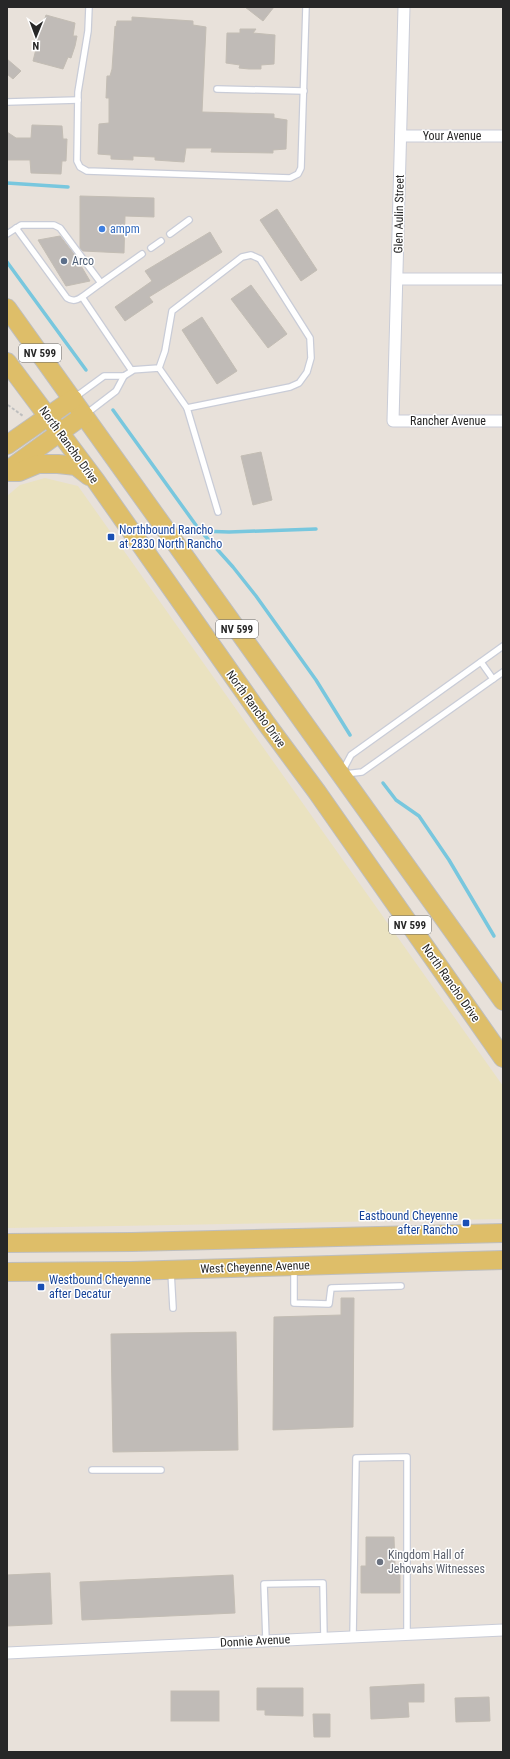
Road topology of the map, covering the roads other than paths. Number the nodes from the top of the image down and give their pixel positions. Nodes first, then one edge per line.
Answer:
1 (89, 7) edge
2 (306, 7) edge
3 (404, 7) edge
4 (217, 89) dead end
5 (304, 91) junction
6 (78, 100) junction
7 (7, 102) edge
8 (401, 136) junction
9 (503, 136) edge
10 (189, 220) dead end
11 (16, 228) junction
12 (7, 234) edge
13 (170, 234) dead end
14 (161, 241) dead end
15 (151, 248) dead end
16 (142, 254) dead end
17 (398, 279) junction
18 (503, 279) edge
19 (101, 283) junction
20 (82, 297) junction
21 (7, 308) edge
22 (7, 362) edge
23 (159, 368) junction
24 (132, 370) junction
25 (124, 376) junction
26 (72, 399) junction
27 (187, 408) junction
28 (84, 415) junction
29 (48, 416) junction
30 (393, 421) joint
31 (503, 421) edge
32 (60, 433) junction
33 (7, 446) edge
34 (7, 472) edge
35 (96, 481) junction
36 (218, 512) dead end
37 (503, 646) edge
38 (481, 662) junction
39 (503, 672) edge
40 (493, 679) junction
41 (341, 774) junction
42 (317, 792) junction
43 (503, 1001) edge
44 (503, 1058) edge
45 (503, 1233) edge
46 (7, 1243) edge
47 (503, 1260) edge
48 (294, 1266) junction
49 (171, 1269) junction
50 (7, 1272) edge
51 (400, 1286) dead end
52 (173, 1308) dead end
53 (92, 1470) dead end
54 (160, 1470) dead end
55 (503, 1630) edge
56 (407, 1634) junction
57 (353, 1636) junction
58 (324, 1638) junction
59 (266, 1640) junction
60 (7, 1653) edge

1 - 6 lane
2 - 5 lane
3 - 8 street, Glen Aulin Street
4 - 5 lane
5 - 6 lane
6 - 7 lane
8 - 9 street, Your Avenue
8 - 17 street, Glen Aulin Street
10 - 13 lane
11 - 12 lane
11 - 19 lane
11 - 20 lane
14 - 15 lane
16 - 19 lane
17 - 18 street
17 - 30 street, Glen Aulin Street
19 - 20 lane
20 - 24 lane
21 - 26 main road, NV 599
22 - 29 main road, North Rancho Drive / NV 599
23 - 24 lane
23 - 27 lane
23 - 27 lane
24 - 25 lane
25 - 26 lane
25 - 28 lane
26 - 28 main road, NV 599
26 - 29 main road
27 - 36 lane
28 - 32 main road
28 - 41 main road, NV 599
29 - 32 main road, North Rancho Drive / NV 599
29 - 33 main road
30 - 31 street, Rancher Avenue
32 - 34 main road
32 - 35 main road, North Rancho Drive / NV 599
34 - 35 main road
35 - 42 main road, North Rancho Drive / NV 599
37 - 38 lane
38 - 40 lane
38 - 41 lane
39 - 40 lane
40 - 41 lane
41 - 42 main road
41 - 43 main road, NV 599
42 - 44 main road, North Rancho Drive / NV 599
45 - 46 main road
47 - 48 main road, West Cheyenne Avenue
48 - 49 main road, West Cheyenne Avenue
48 - 51 lane
49 - 50 main road, West Cheyenne Avenue
49 - 52 lane
53 - 54 lane
55 - 56 street, Donnie Avenue
56 - 57 street, Donnie Avenue
56 - 57 lane
57 - 58 street, Donnie Avenue
58 - 59 street, Donnie Avenue
58 - 59 lane
59 - 60 street, Donnie Avenue

